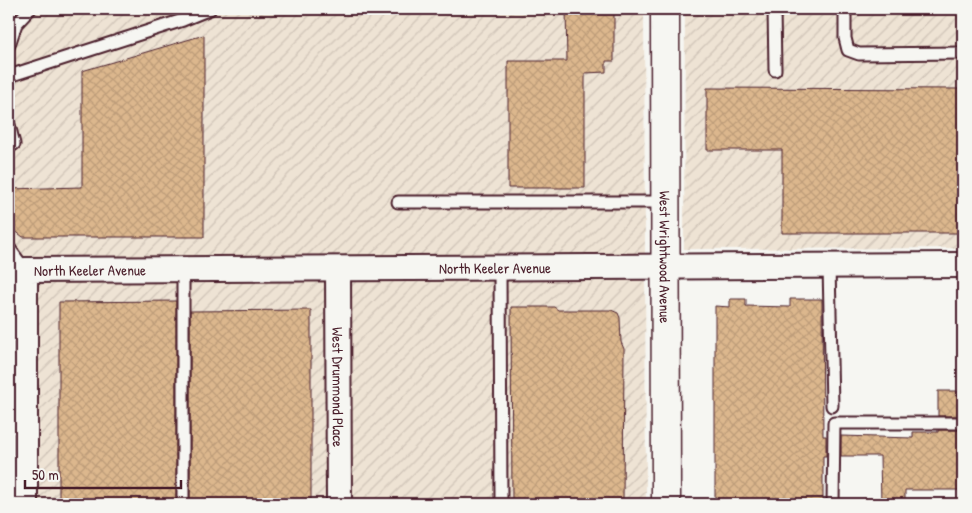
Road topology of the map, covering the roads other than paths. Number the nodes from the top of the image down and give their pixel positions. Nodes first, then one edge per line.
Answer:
1 (30, 9) edge
2 (210, 9) edge
3 (665, 9) edge
4 (774, 9) edge
5 (845, 9) edge
6 (9, 45) edge
7 (963, 53) edge
8 (775, 70) dead end
9 (9, 76) edge
10 (9, 125) edge
11 (9, 147) edge
12 (398, 202) dead end
13 (666, 202) junction
14 (9, 248) edge
15 (829, 266) junction
16 (963, 266) edge
17 (665, 267) junction
18 (500, 268) junction
19 (183, 269) junction
20 (338, 269) junction
21 (25, 270) junction
22 (832, 406) dead end
23 (963, 423) edge
24 (25, 504) edge
25 (183, 504) edge
26 (339, 504) edge
27 (501, 504) edge
28 (666, 504) edge
29 (833, 504) edge

1 - 6 lane
2 - 9 lane
3 - 13 street, West Wrightwood Avenue
4 - 8 lane
5 - 7 lane
10 - 11 lane
12 - 13 lane
13 - 17 street, West Wrightwood Avenue
14 - 21 lane
15 - 16 street, North Keeler Avenue
15 - 17 street, North Keeler Avenue
15 - 22 lane
17 - 18 street, North Keeler Avenue
17 - 28 street, West Wrightwood Avenue
18 - 20 street, North Keeler Avenue
18 - 27 lane
19 - 20 street, North Keeler Avenue
19 - 21 street, North Keeler Avenue
19 - 25 lane
20 - 26 street, West Drummond Place
21 - 24 street
23 - 29 lane

